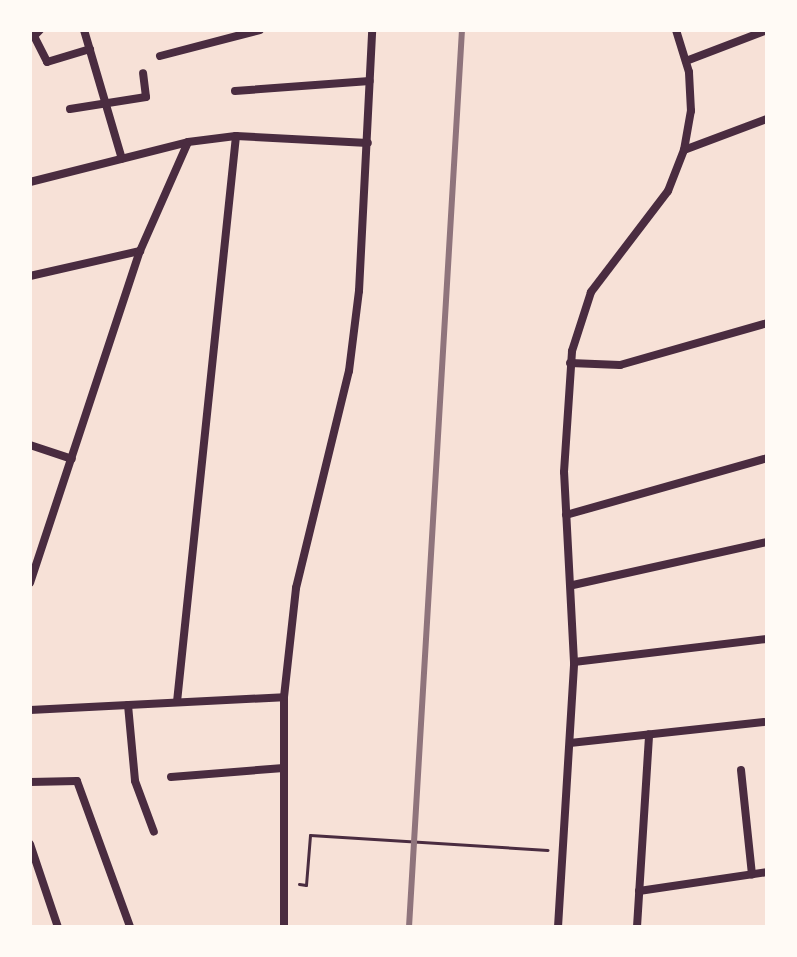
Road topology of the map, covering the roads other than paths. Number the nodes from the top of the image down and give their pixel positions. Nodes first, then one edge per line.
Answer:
1 (40, 30) edge
2 (84, 30) edge
3 (260, 30) edge
4 (372, 30) edge
5 (676, 30) edge
6 (767, 30) edge
7 (90, 49) junction
8 (160, 56) dead end
9 (686, 61) junction
10 (143, 73) dead end
11 (370, 81) junction
12 (235, 91) dead end
13 (107, 103) junction
14 (70, 109) dead end
15 (767, 119) edge
16 (236, 136) junction
17 (188, 142) junction
18 (368, 143) junction
19 (684, 150) junction
20 (122, 159) junction
21 (30, 182) edge
22 (140, 251) junction
23 (30, 276) edge
24 (767, 323) edge
25 (570, 363) junction
26 (30, 445) edge
27 (767, 458) edge
28 (72, 459) junction
29 (566, 515) junction
30 (767, 542) edge
31 (30, 583) edge
32 (573, 585) junction
33 (767, 639) edge
34 (574, 662) junction
35 (284, 697) junction
36 (177, 702) junction
37 (128, 705) junction
38 (30, 710) edge
39 (764, 722) dead end
40 (649, 734) junction
41 (570, 743) junction
42 (284, 768) junction
43 (741, 770) dead end
44 (171, 777) dead end
45 (30, 782) edge
46 (154, 832) dead end
47 (30, 844) edge
48 (767, 872) edge
49 (752, 874) junction
50 (639, 891) junction
51 (58, 927) edge
52 (130, 927) edge
53 (284, 927) edge
54 (558, 927) edge
55 (637, 927) edge

1 - 7 street
2 - 7 street
3 - 8 street
4 - 11 street
5 - 9 street
6 - 9 street
7 - 13 street
9 - 19 street
10 - 13 street
11 - 12 street
11 - 18 street
13 - 14 street
13 - 20 street
15 - 19 street
16 - 17 street
16 - 18 street
16 - 36 street
17 - 20 street
17 - 22 street
18 - 35 street
19 - 25 street
20 - 21 street
22 - 23 street
22 - 28 street
24 - 25 street
25 - 29 street
26 - 28 street
27 - 29 street
28 - 31 street
29 - 32 street
30 - 32 street
32 - 34 street
33 - 34 street
34 - 41 street
35 - 36 street
35 - 42 street
36 - 37 street
37 - 38 street
37 - 46 street
39 - 40 street
40 - 41 street
40 - 50 street
41 - 54 street
42 - 44 street
42 - 53 street
43 - 49 street
45 - 52 street
47 - 51 street
48 - 49 street
49 - 50 street
50 - 55 street

